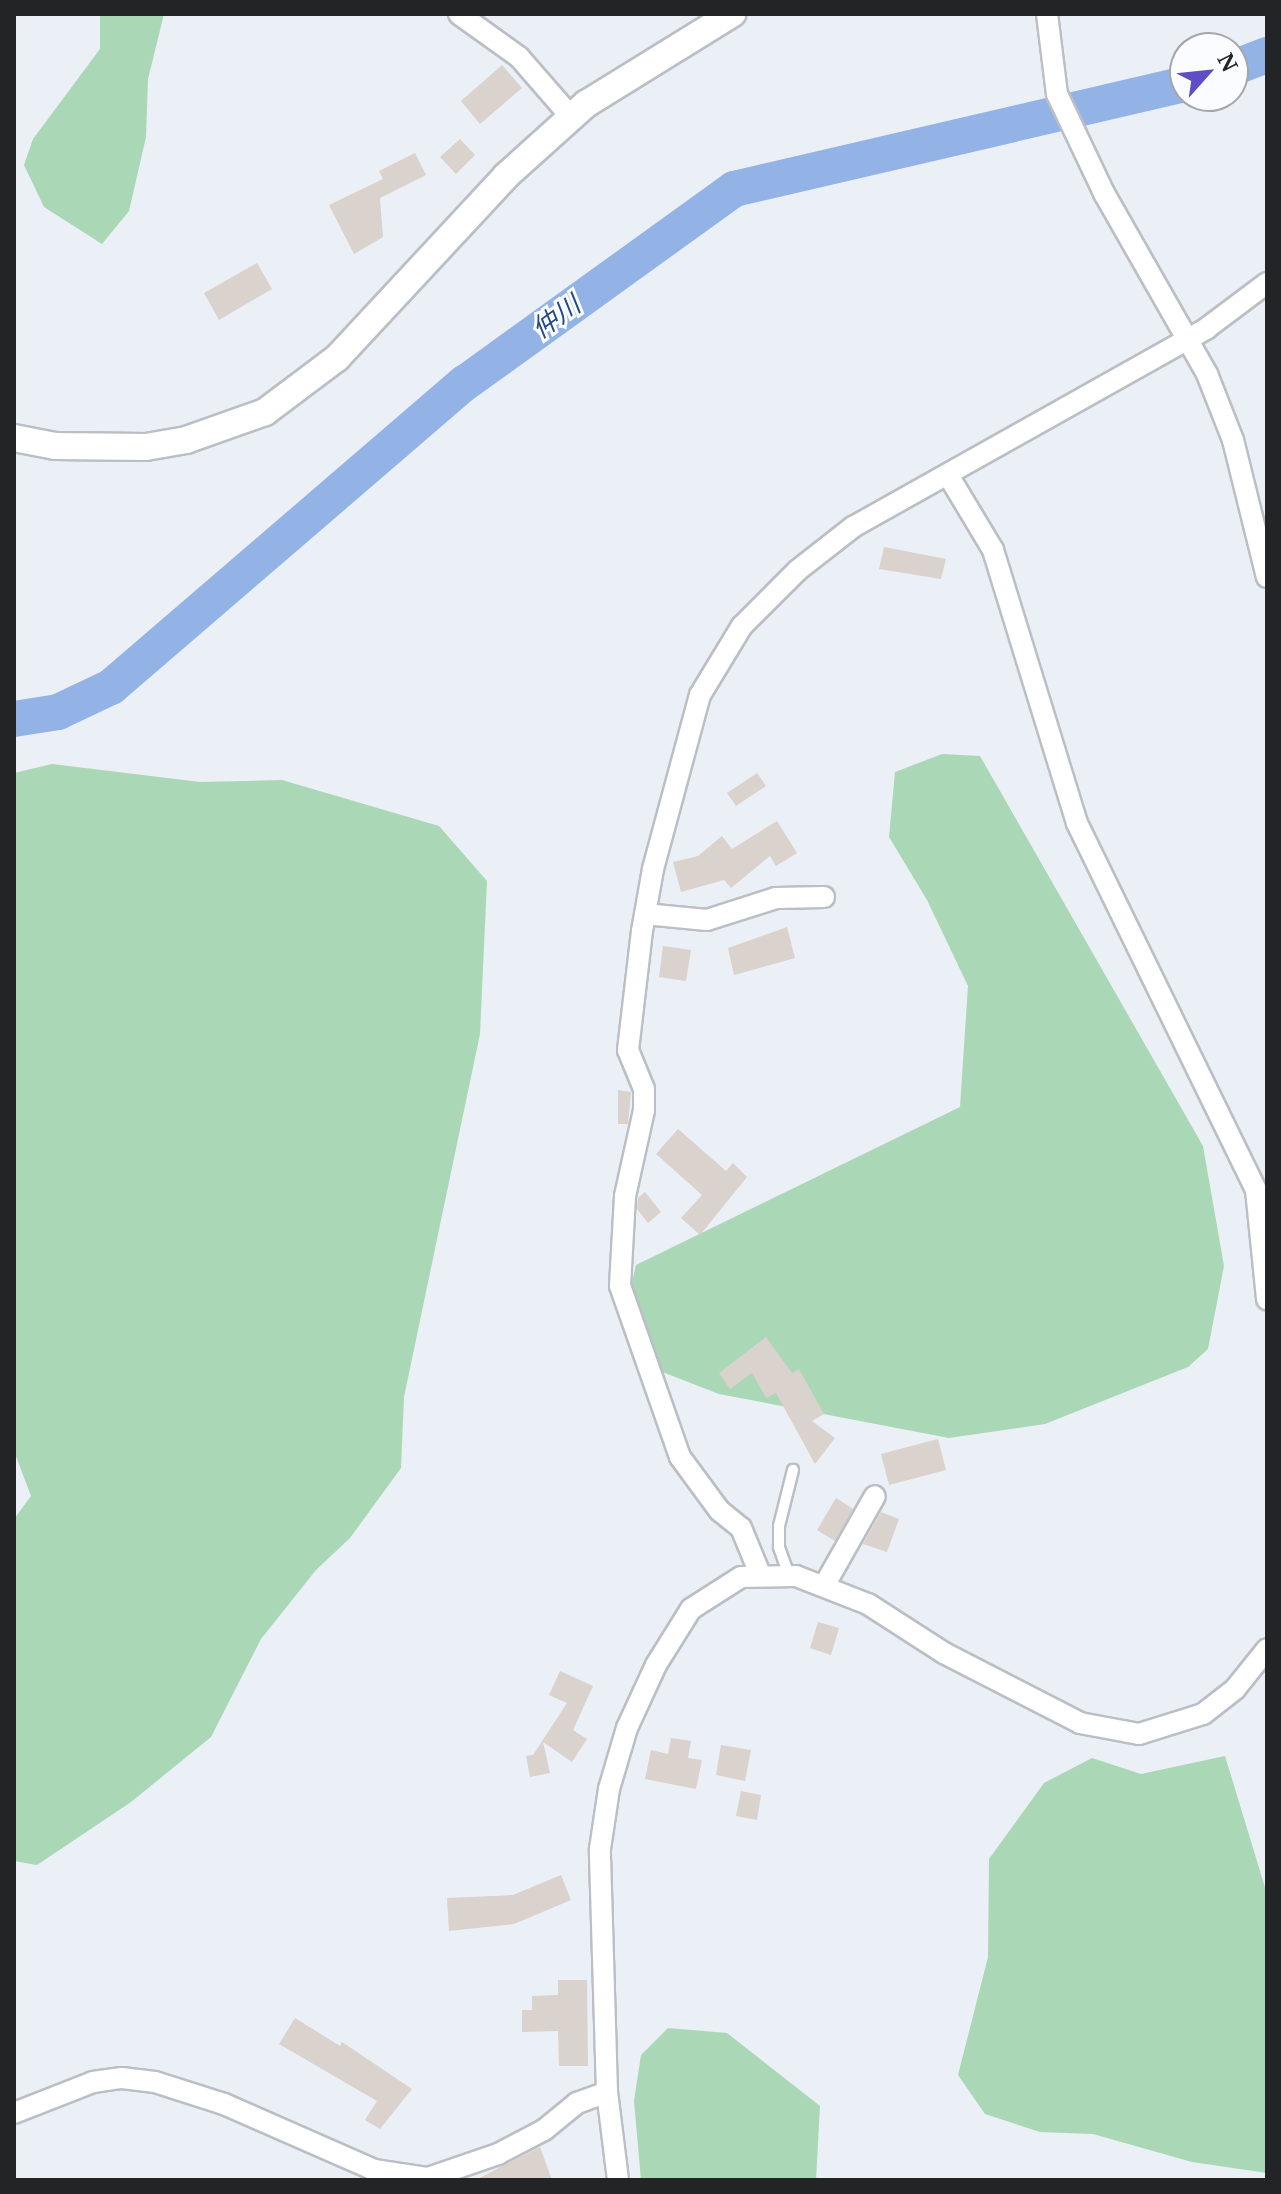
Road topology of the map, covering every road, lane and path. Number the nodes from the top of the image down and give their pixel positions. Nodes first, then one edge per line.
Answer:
1 (459, 14) edge
2 (732, 14) edge
3 (1047, 14) edge
4 (572, 118) junction
5 (1267, 283) edge
6 (1188, 339) junction
7 (14, 438) edge
8 (948, 475) junction
9 (1267, 577) edge
10 (824, 897) dead end
11 (645, 914) junction
12 (1267, 1299) edge
13 (793, 1470) dead end
14 (875, 1496) dead end
15 (760, 1574) junction
16 (789, 1575) junction
17 (824, 1586) junction
18 (1267, 1649) edge
19 (607, 2092) junction
20 (14, 2113) edge
21 (618, 2180) edge

1 - 4 street
2 - 4 street
3 - 6 street
4 - 7 street
5 - 6 street
6 - 8 street
6 - 9 street
8 - 11 street
8 - 12 street
10 - 11 street
11 - 15 street
13 - 16 lane
14 - 17 street
15 - 16 street
15 - 19 street
16 - 17 street
17 - 18 street
19 - 20 street
19 - 21 street

